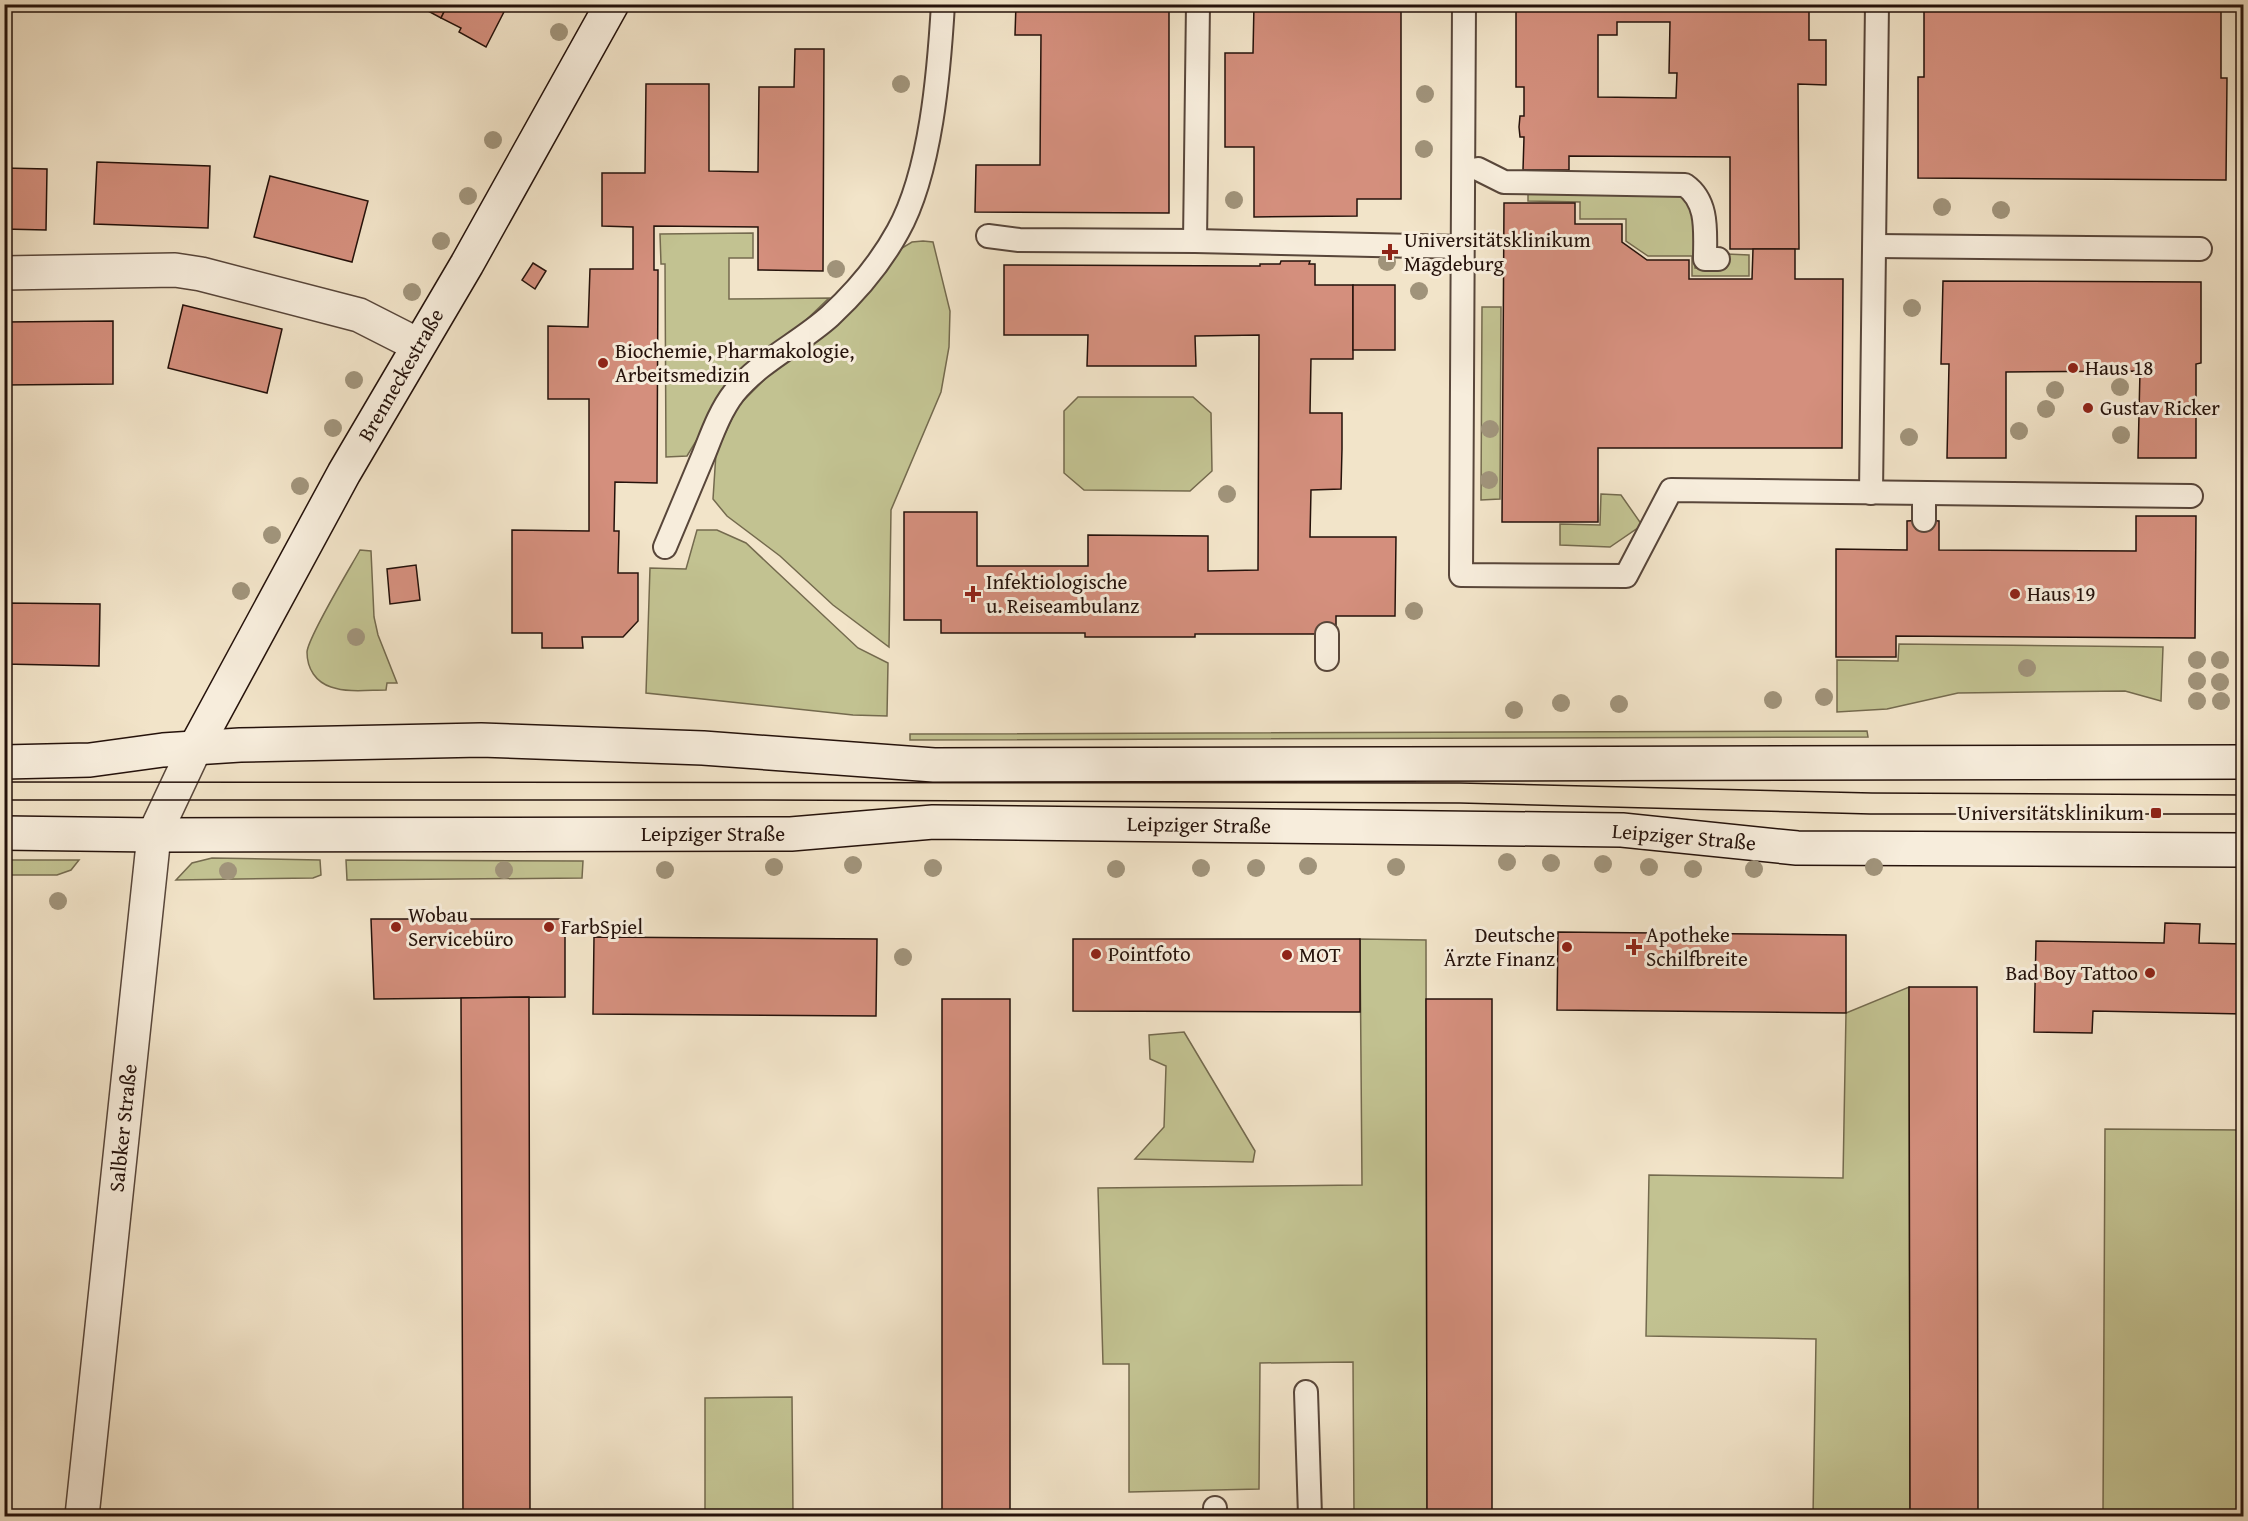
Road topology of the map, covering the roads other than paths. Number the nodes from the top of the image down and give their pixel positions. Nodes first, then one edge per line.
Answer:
1 (612, 4) edge
2 (943, 4) edge
3 (1198, 4) edge
4 (1464, 4) edge
5 (1877, 4) edge
6 (1478, 169) dead end
7 (988, 236) dead end
8 (1195, 241) junction
9 (1876, 246) junction
10 (1462, 247) junction
11 (2200, 249) dead end
12 (1718, 259) dead end
13 (4, 273) edge
14 (418, 345) junction
15 (1871, 493) junction
16 (1924, 494) junction
17 (2191, 496) dead end
18 (1923, 520) dead end
19 (665, 547) dead end
20 (1327, 634) dead end
21 (1327, 659) dead end
22 (195, 748) junction
23 (4, 762) edge
24 (2244, 762) edge
25 (4, 833) edge
26 (154, 835) junction
27 (2244, 850) edge
28 (1306, 1392) dead end
29 (82, 1516) edge
30 (1310, 1516) edge

1 - 14 main road, Brenneckestraße
2 - 19 lane
3 - 8 lane
4 - 10 lane
5 - 9 lane
6 - 12 lane
7 - 8 lane
8 - 10 lane
9 - 11 lane
9 - 15 lane
10 - 15 lane
13 - 14 main road
14 - 22 main road, Brenneckestraße
15 - 16 lane
16 - 17 lane
16 - 18 lane
20 - 21 lane
22 - 23 main road
22 - 24 main road
22 - 26 main road, Salbker Straße
25 - 26 main road, Leipziger Straße
26 - 27 main road, Leipziger Straße
26 - 29 main road, Salbker Straße
28 - 30 lane

